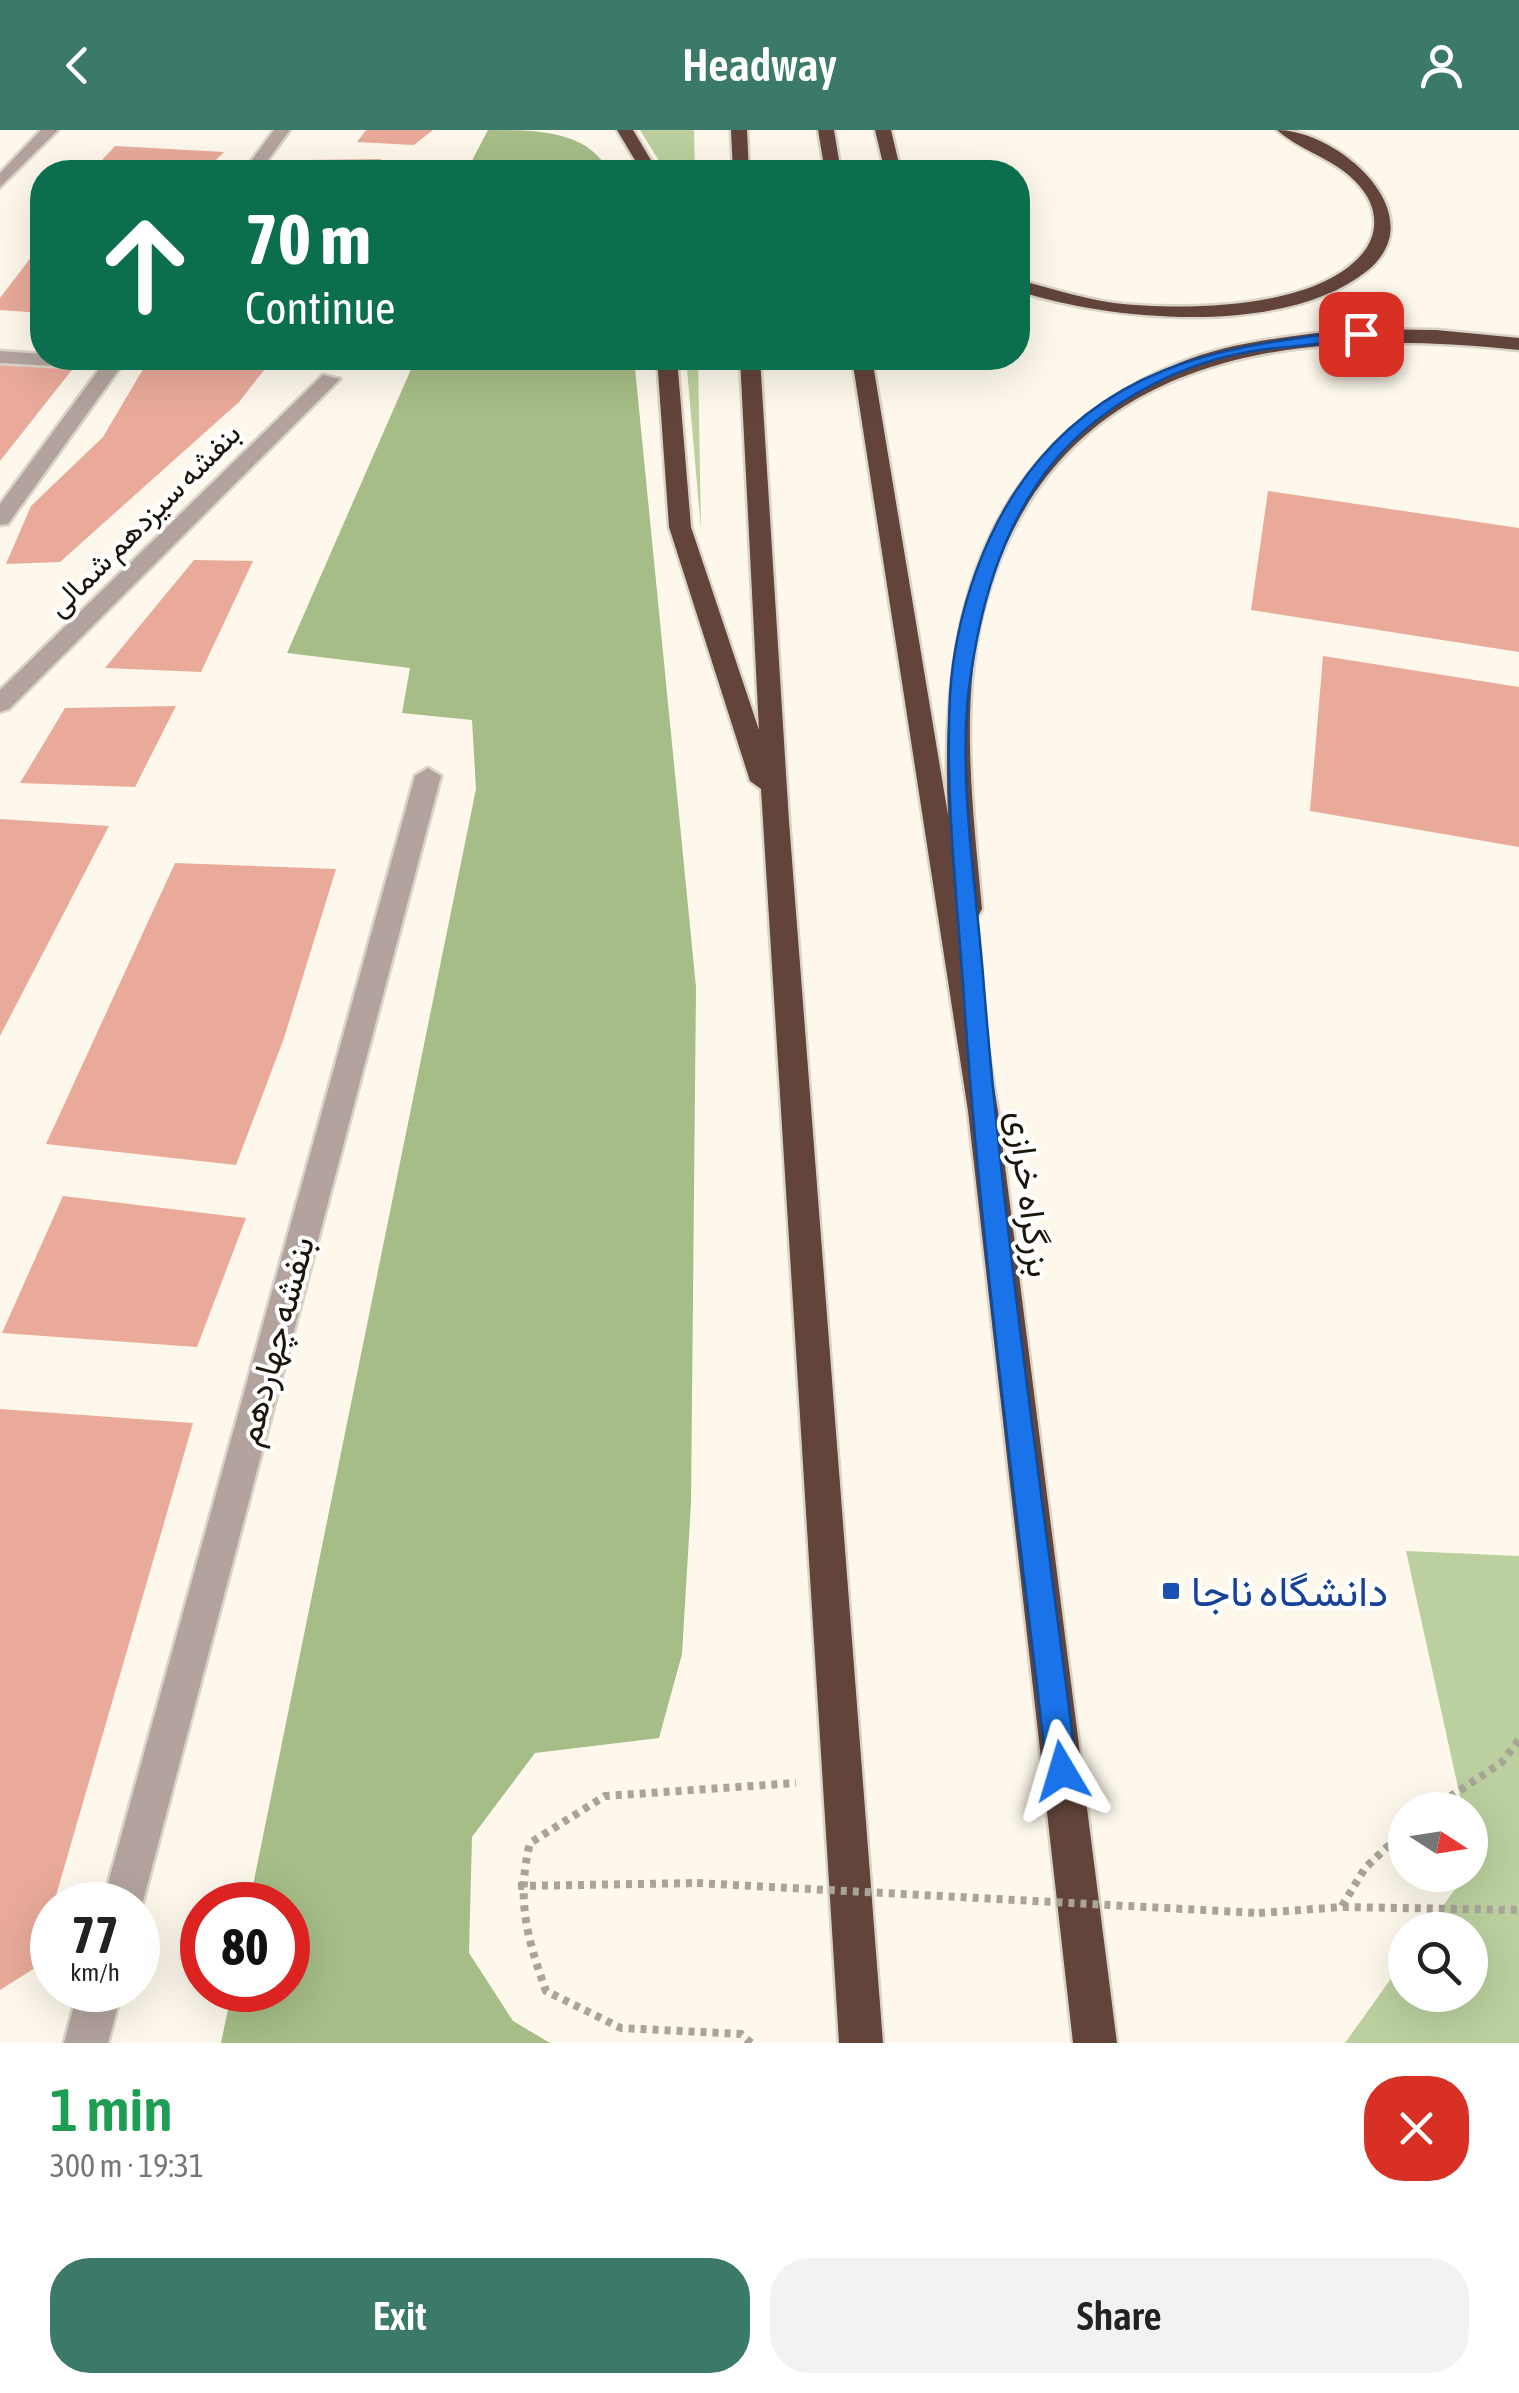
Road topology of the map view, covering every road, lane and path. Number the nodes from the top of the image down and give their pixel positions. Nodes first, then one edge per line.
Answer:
1 (50, 130) edge
2 (282, 130) edge
3 (625, 130) edge
4 (739, 130) edge
5 (826, 130) edge
6 (882, 130) edge
7 (1285, 130) edge
8 (260, 160) edge
9 (643, 160) edge
10 (740, 160) edge
11 (831, 160) edge
12 (890, 160) edge
13 (0, 182) edge
14 (1030, 288) edge
15 (0, 337) edge
16 (30, 338) edge
17 (1519, 344) edge
18 (0, 357) edge
19 (30, 359) edge
20 (108, 370) edge
21 (668, 370) edge
22 (751, 370) edge
23 (864, 370) edge
24 (330, 379) dead end
25 (0, 519) edge
26 (0, 704) edge
27 (428, 776) dead end
28 (776, 821) junction
29 (982, 1111) junction
30 (1519, 1740) edge
31 (842, 1781) junction
32 (1457, 1792) edge
33 (1388, 1846) edge
34 (129, 1882) edge
35 (518, 1886) junction
36 (1342, 1907) junction
37 (1519, 1910) edge
38 (94, 2012) edge
39 (636, 2029) junction
40 (86, 2043) edge
41 (635, 2043) edge
42 (751, 2043) edge
43 (862, 2043) edge
44 (1095, 2043) edge

1 - 13 street
2 - 8 street
3 - 9 highway
4 - 10 highway
5 - 11 highway
6 - 12 highway
7 - 14 highway
15 - 16 street
17 - 29 highway
18 - 19 street
20 - 25 street
21 - 28 highway
22 - 28 highway
23 - 29 highway, بزرگراه خرازی
24 - 26 street, بنفشه سیزدهم شمالی
27 - 34 street, بنفشه چهاردهم
28 - 31 highway
29 - 44 highway, بزرگراه خرازی
30 - 32 path
31 - 35 path
31 - 43 highway
33 - 36 path
35 - 36 path, bridge
35 - 39 path
36 - 37 path
38 - 40 street
39 - 41 path
39 - 42 path

